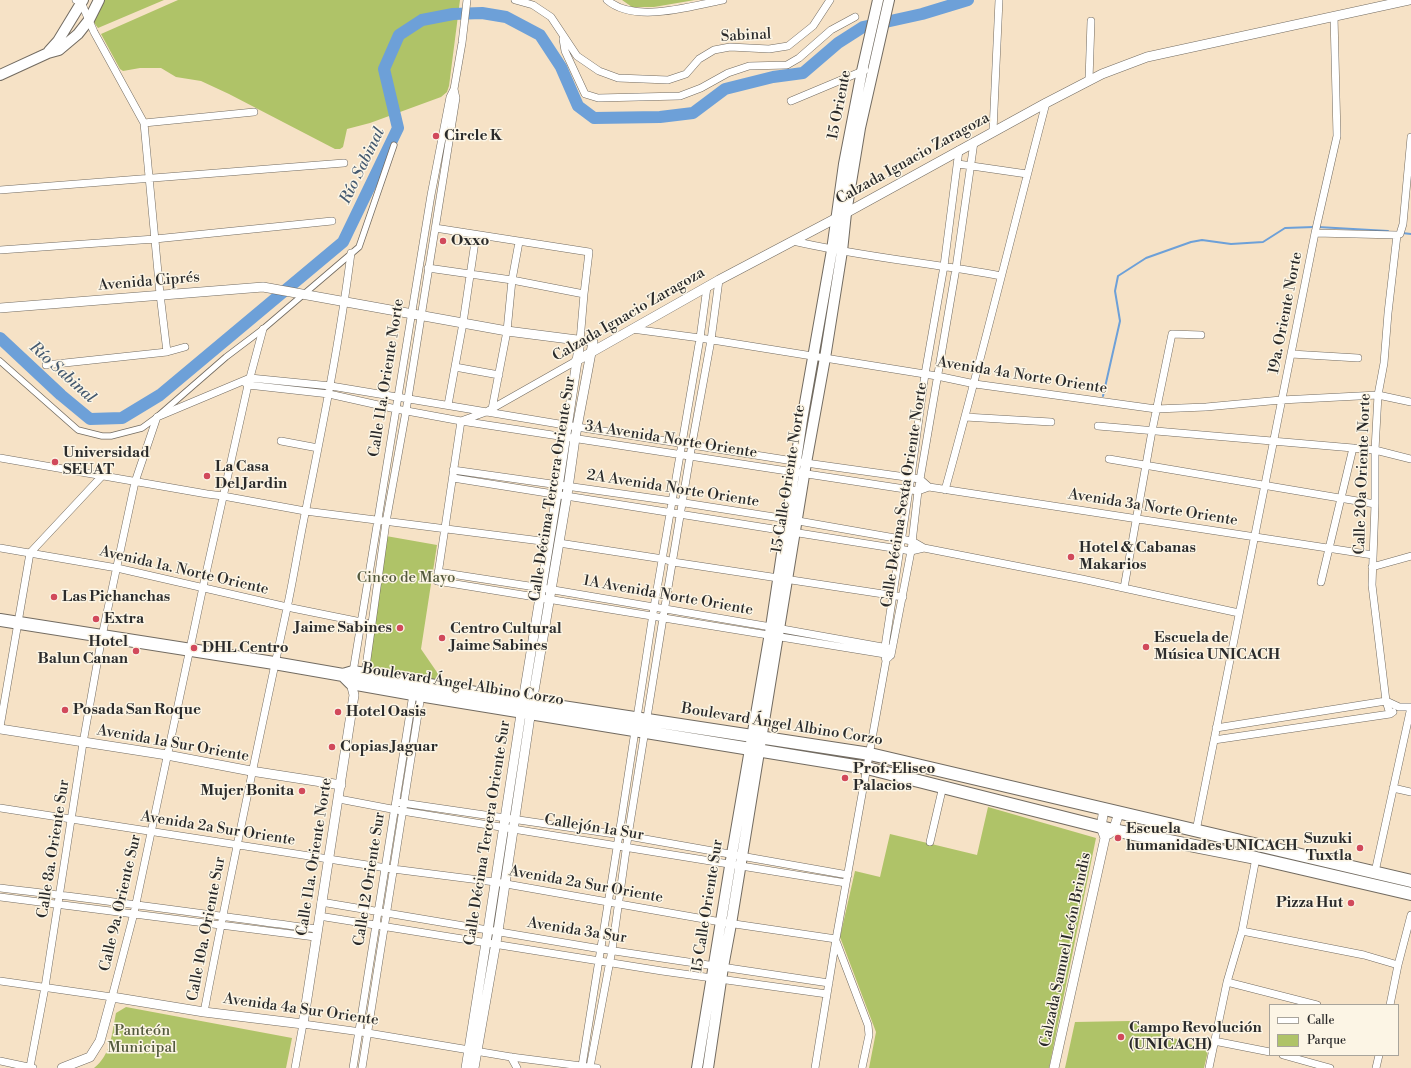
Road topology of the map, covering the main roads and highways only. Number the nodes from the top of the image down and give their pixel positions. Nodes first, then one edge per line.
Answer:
1 (99, 0) edge
2 (878, 0) edge
3 (889, 0) edge
4 (80, 1) edge
5 (875, 35) junction
6 (48, 53) junction
7 (0, 75) edge
8 (841, 215) junction
9 (837, 251) junction
10 (800, 467) junction
11 (0, 620) edge
12 (355, 678) junction
13 (526, 707) junction
14 (642, 725) junction
15 (757, 736) junction
16 (755, 749) junction
17 (1411, 881) edge
18 (1411, 894) edge
19 (726, 923) junction
20 (717, 979) junction
21 (697, 1068) edge
22 (708, 1068) edge

1 - 6 main road
2 - 5 main road, 15 Oriente
3 - 5 main road, 15 Oriente
4 - 6 main road
5 - 8 main road, 15 Oriente
5 - 8 main road, 15 Oriente
6 - 7 main road
8 - 9 main road, 15 Calle Oriente Norte
9 - 10 main road, 15 Calle Oriente Norte
9 - 10 main road, 15 Calle Oriente Norte
10 - 15 main road, 15 Calle Oriente Norte
11 - 12 main road
12 - 13 main road, Boulevard Ángel Albino Corzo
12 - 13 main road, Boulevard Ángel Albino Corzo
13 - 14 main road, Boulevard Ángel Albino Corzo
14 - 15 main road, Boulevard Ángel Albino Corzo
14 - 16 main road, Boulevard Ángel Albino Corzo
15 - 16 main road, 15 Calle Oriente Norte
15 - 17 main road, Boulevard Ángel Albino Corzo
16 - 18 main road, Boulevard Ángel Albino Corzo
16 - 19 main road, 15 Calle Oriente Sur
16 - 19 main road, 15 Calle Oriente Sur
19 - 20 main road, 15 Calle Oriente Sur
20 - 21 main road, 15 Calle Oriente Sur
20 - 22 main road, 15 Calle Oriente Sur

